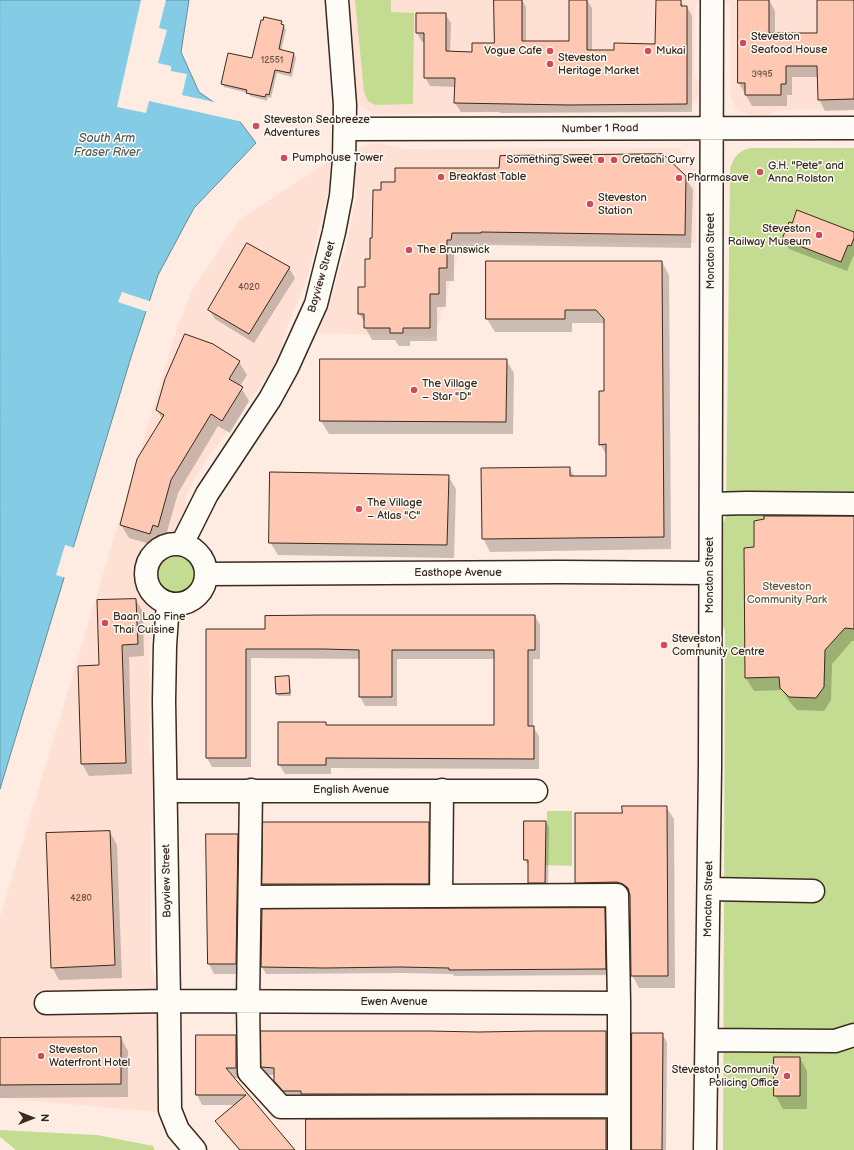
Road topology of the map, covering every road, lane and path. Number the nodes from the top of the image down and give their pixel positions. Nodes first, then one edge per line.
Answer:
1 (338, 0) edge
2 (712, 0) edge
3 (712, 128) junction
4 (854, 128) edge
5 (346, 129) junction
6 (711, 504) junction
7 (854, 504) edge
8 (182, 544) junction
9 (710, 573) junction
10 (206, 574) junction
11 (168, 603) junction
12 (251, 790) junction
13 (442, 790) junction
14 (166, 791) junction
15 (536, 791) dead end
16 (709, 889) junction
17 (814, 891) dead end
18 (441, 896) junction
19 (250, 897) junction
20 (169, 1001) junction
21 (248, 1001) junction
22 (46, 1003) dead end
23 (619, 1003) junction
24 (854, 1035) edge
25 (707, 1040) junction
26 (619, 1106) junction
27 (195, 1150) edge
28 (619, 1150) edge
29 (705, 1150) edge

1 - 5 street, Bayview Street
2 - 3 street, Moncton Street
3 - 4 street, Number 1 Road
3 - 5 street, Number 1 Road
3 - 6 street, Moncton Street
5 - 8 street, Bayview Street
6 - 7 street
6 - 9 street, Moncton Street
8 - 10 street
8 - 11 street
9 - 10 street, Easthope Avenue
9 - 16 street, Moncton Street
10 - 11 street
11 - 14 street, Bayview Street
12 - 13 street, English Avenue
12 - 14 street, English Avenue
12 - 19 street
13 - 15 street, English Avenue
13 - 18 street
14 - 20 street, Bayview Street
16 - 17 street
16 - 25 street, Moncton Street
18 - 19 street
18 - 23 street
19 - 21 street
20 - 21 street, Ewen Avenue
20 - 22 street, Ewen Avenue
20 - 27 street, Bayview Street
21 - 23 street, Ewen Avenue
21 - 26 street
23 - 26 street
24 - 25 street
25 - 29 street, Moncton Street
26 - 28 street

